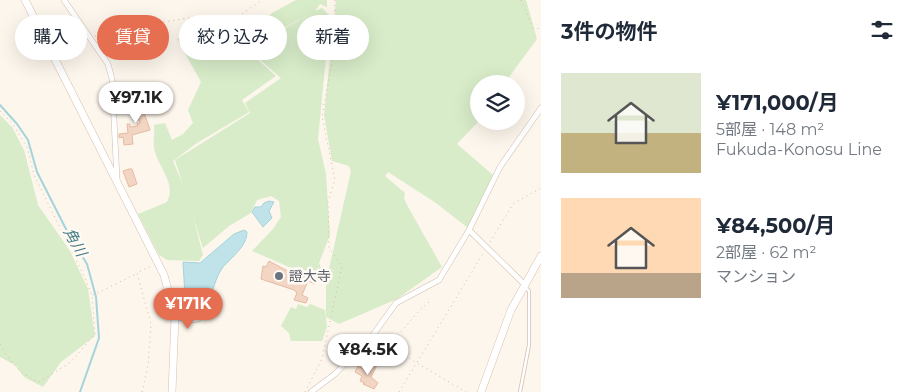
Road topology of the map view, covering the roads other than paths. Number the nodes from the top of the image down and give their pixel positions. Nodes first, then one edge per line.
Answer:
1 (25, 0) edge
2 (64, 0) edge
3 (541, 108) edge
4 (117, 180) junction
5 (469, 230) junction
6 (541, 256) edge
7 (524, 284) junction
8 (175, 317) junction
9 (198, 319) dead end
10 (172, 392) edge
11 (311, 392) edge
12 (481, 392) edge
13 (520, 392) edge

1 - 4 main road
2 - 4 street
3 - 5 street
4 - 8 main road
5 - 7 street
5 - 11 street
6 - 7 main road
7 - 12 main road
7 - 13 lane
8 - 9 street
8 - 10 main road

